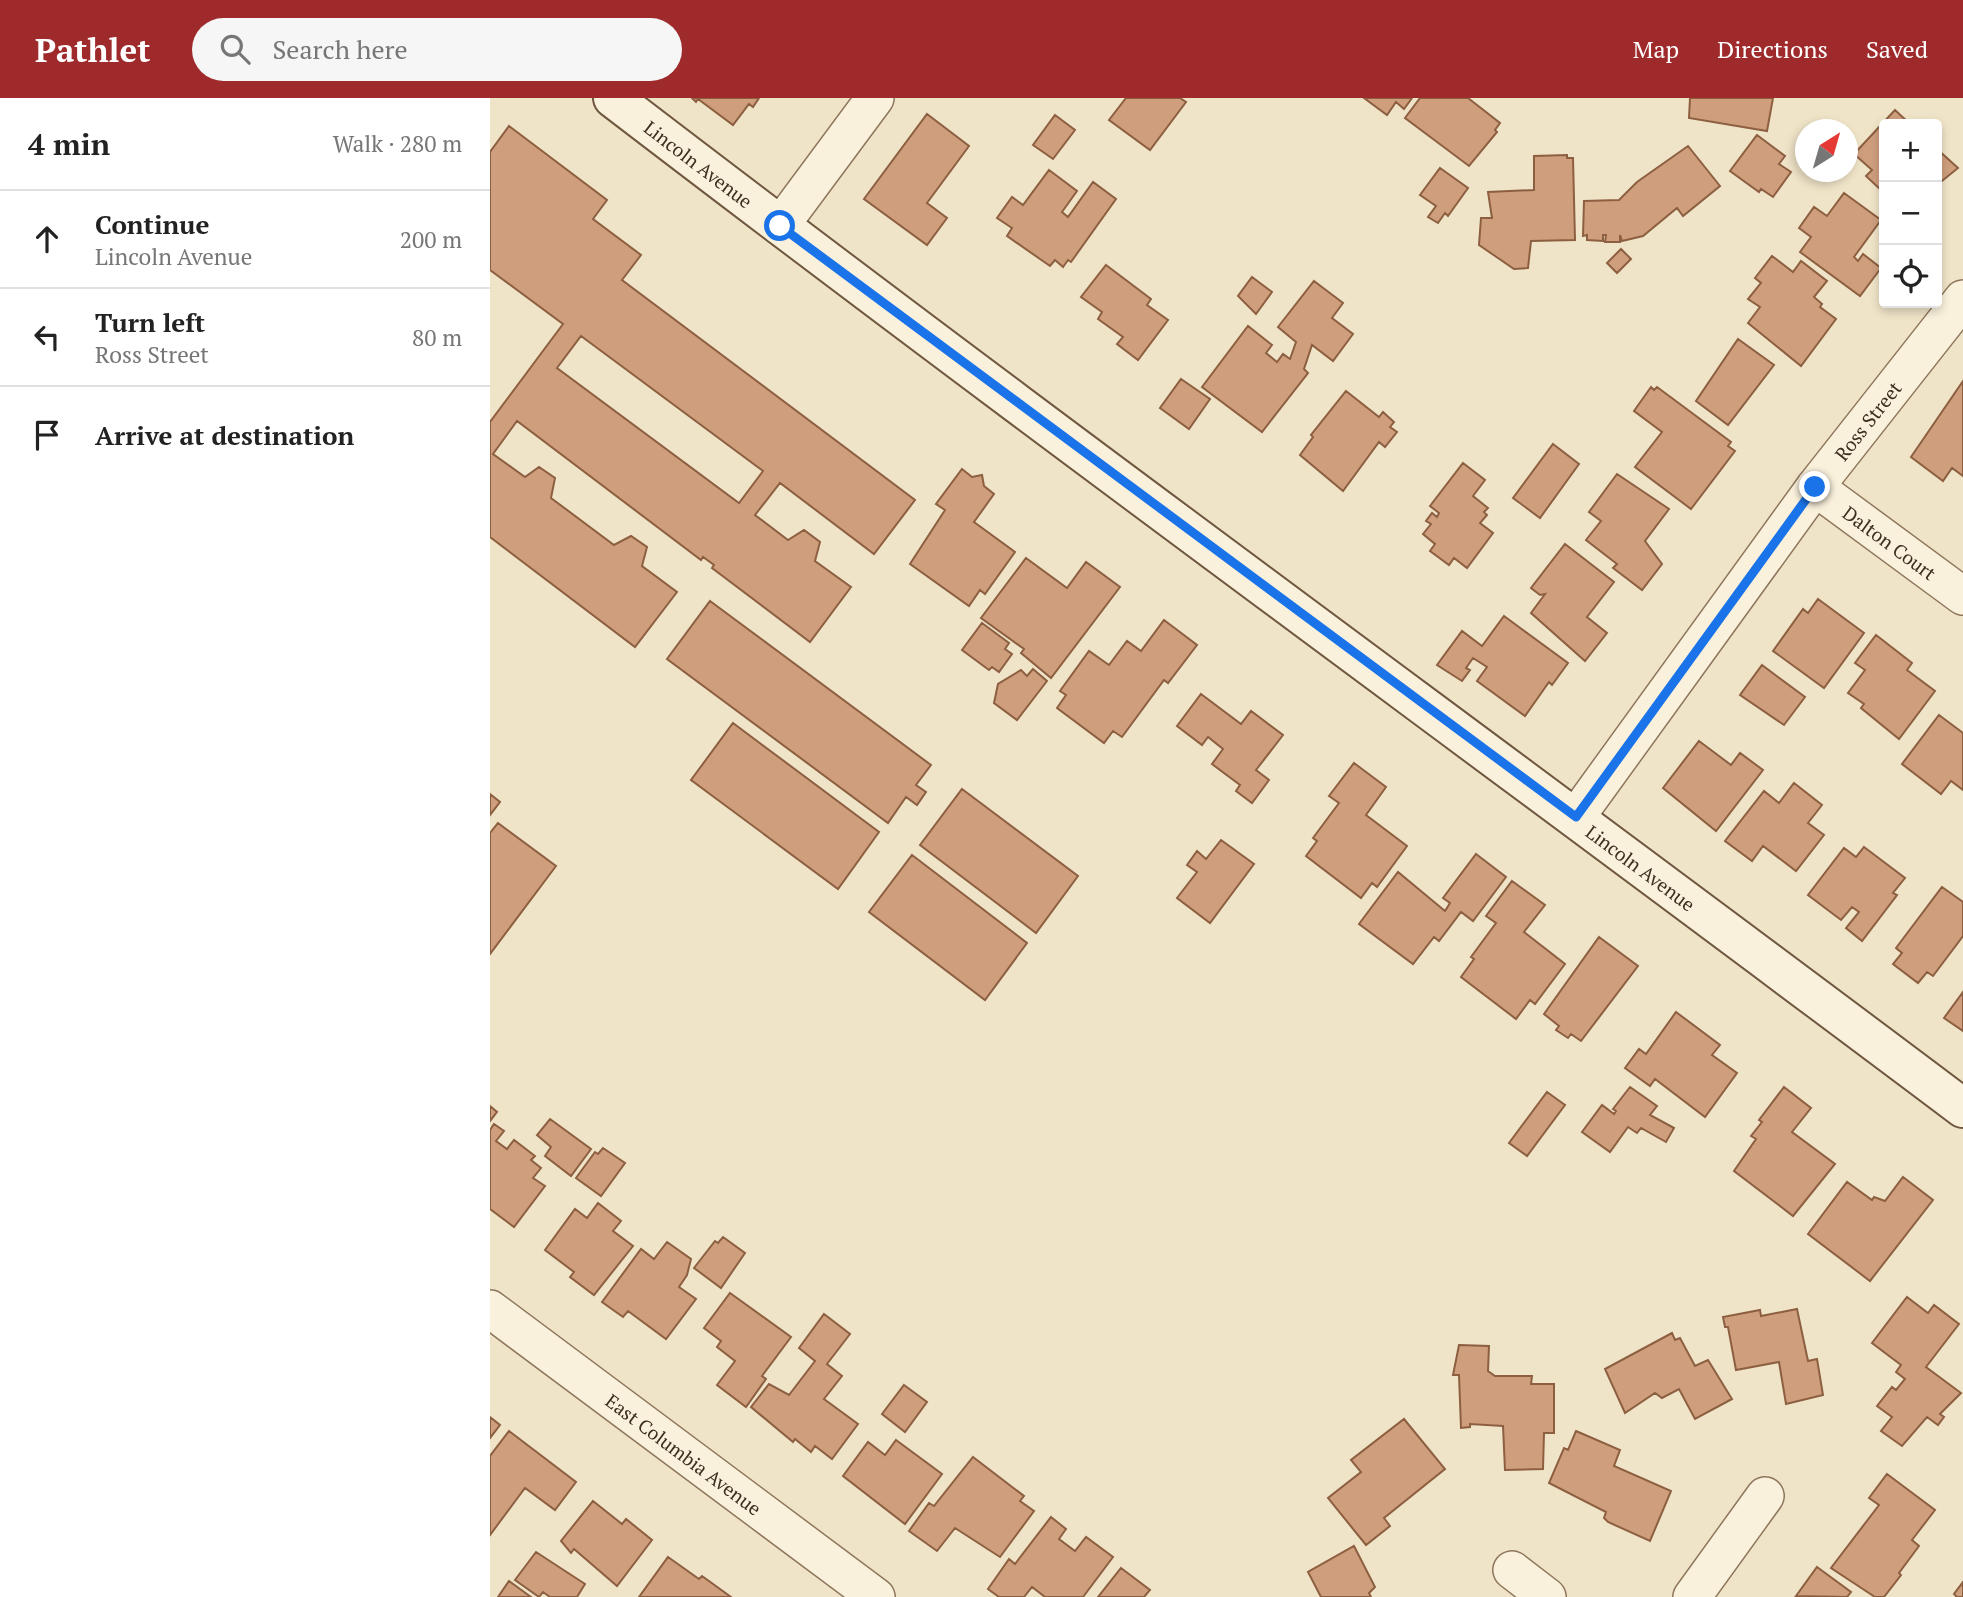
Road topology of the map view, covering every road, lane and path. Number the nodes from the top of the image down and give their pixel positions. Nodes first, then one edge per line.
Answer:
1 (613, 98) edge
2 (875, 98) edge
3 (780, 226) junction
4 (1963, 299) edge
5 (1815, 487) junction
6 (1963, 596) edge
7 (1576, 817) junction
8 (1963, 1108) edge
9 (490, 1309) edge
10 (1765, 1496) dead end
11 (1511, 1570) dead end
12 (876, 1597) edge
13 (1547, 1597) edge
14 (1692, 1597) edge

1 - 3 street, Lincoln Avenue
2 - 3 street
3 - 7 street, Lincoln Avenue
4 - 5 street, Ross Street
5 - 6 street, Dalton Court
5 - 7 street, Ross Street
7 - 8 street, Lincoln Avenue
9 - 12 street, East Columbia Avenue
10 - 14 street
11 - 13 street

